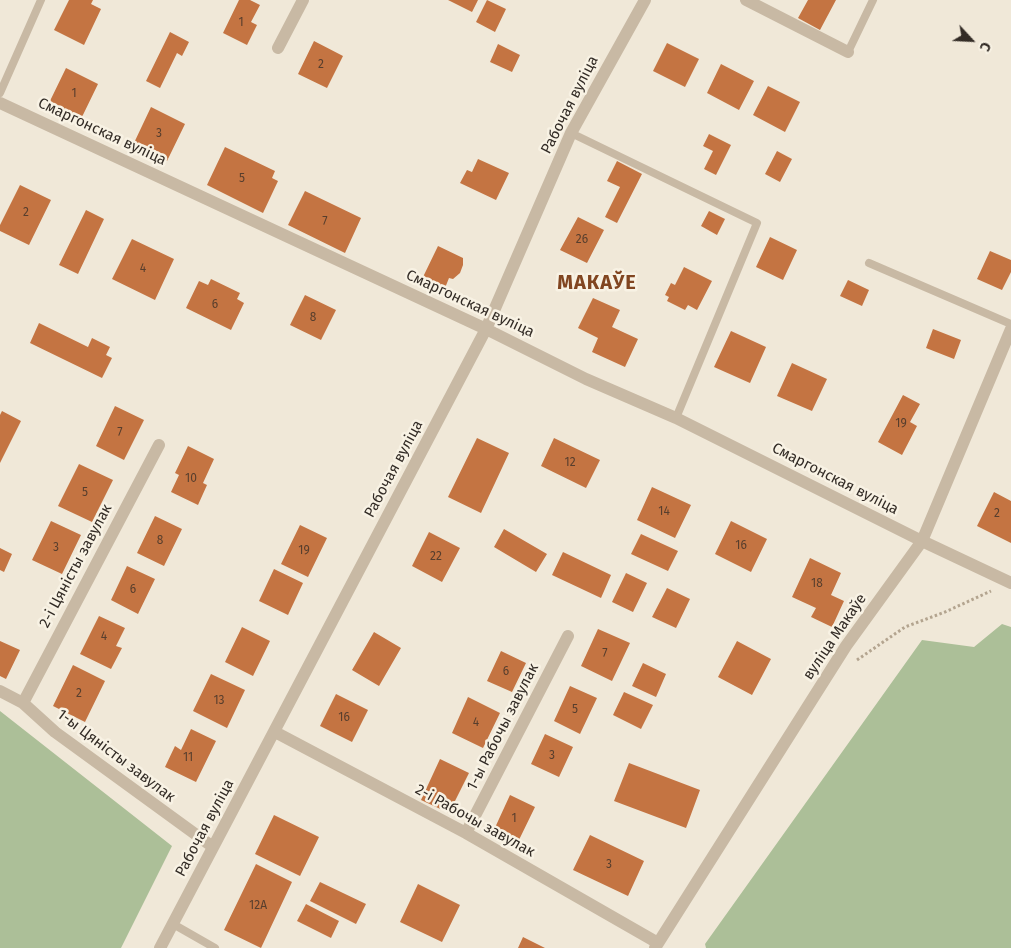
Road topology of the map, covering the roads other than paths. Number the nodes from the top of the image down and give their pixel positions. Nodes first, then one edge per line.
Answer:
1 (41, 0) edge
2 (303, 0) edge
3 (645, 0) edge
4 (746, 0) edge
5 (873, 0) edge
6 (278, 48) dead end
7 (848, 52) joint
8 (0, 93) edge
9 (0, 103) edge
10 (571, 133) junction
11 (869, 263) dead end
12 (1011, 324) edge
13 (486, 328) junction
14 (1011, 329) edge
15 (676, 418) junction
16 (159, 445) dead end
17 (922, 541) junction
18 (1011, 583) edge
19 (568, 636) dead end
20 (0, 691) edge
21 (23, 703) junction
22 (275, 732) junction
23 (466, 834) junction
24 (213, 847) junction
25 (173, 924) junction
26 (656, 946) edge
27 (160, 948) edge
28 (214, 948) edge

1 - 8 lane
2 - 6 street
3 - 10 street, Рабочая вуліца
4 - 7 street
5 - 7 lane
9 - 13 street, Смаргонская вуліца
10 - 13 street, Рабочая вуліца
10 - 15 lane
11 - 12 lane
13 - 15 street, Смаргонская вуліца
13 - 22 street, Рабочая вуліца
14 - 17 street, вуліца Макаўе
15 - 17 street, Смаргонская вуліца
16 - 21 street, 2-і Цяністы завулак
17 - 18 street, Смаргонская вуліца
17 - 26 street, вуліца Макаўе
19 - 23 street, 1-ы Рабочы завулак
20 - 21 street, 1-ы Цяністы завулак
21 - 24 street, 1-ы Цяністы завулак
22 - 23 street, 2-і Рабочы завулак
22 - 24 street, Рабочая вуліца
23 - 26 street, 2-і Рабочы завулак
24 - 25 street, Рабочая вуліца
25 - 27 street, Рабочая вуліца
25 - 28 lane

